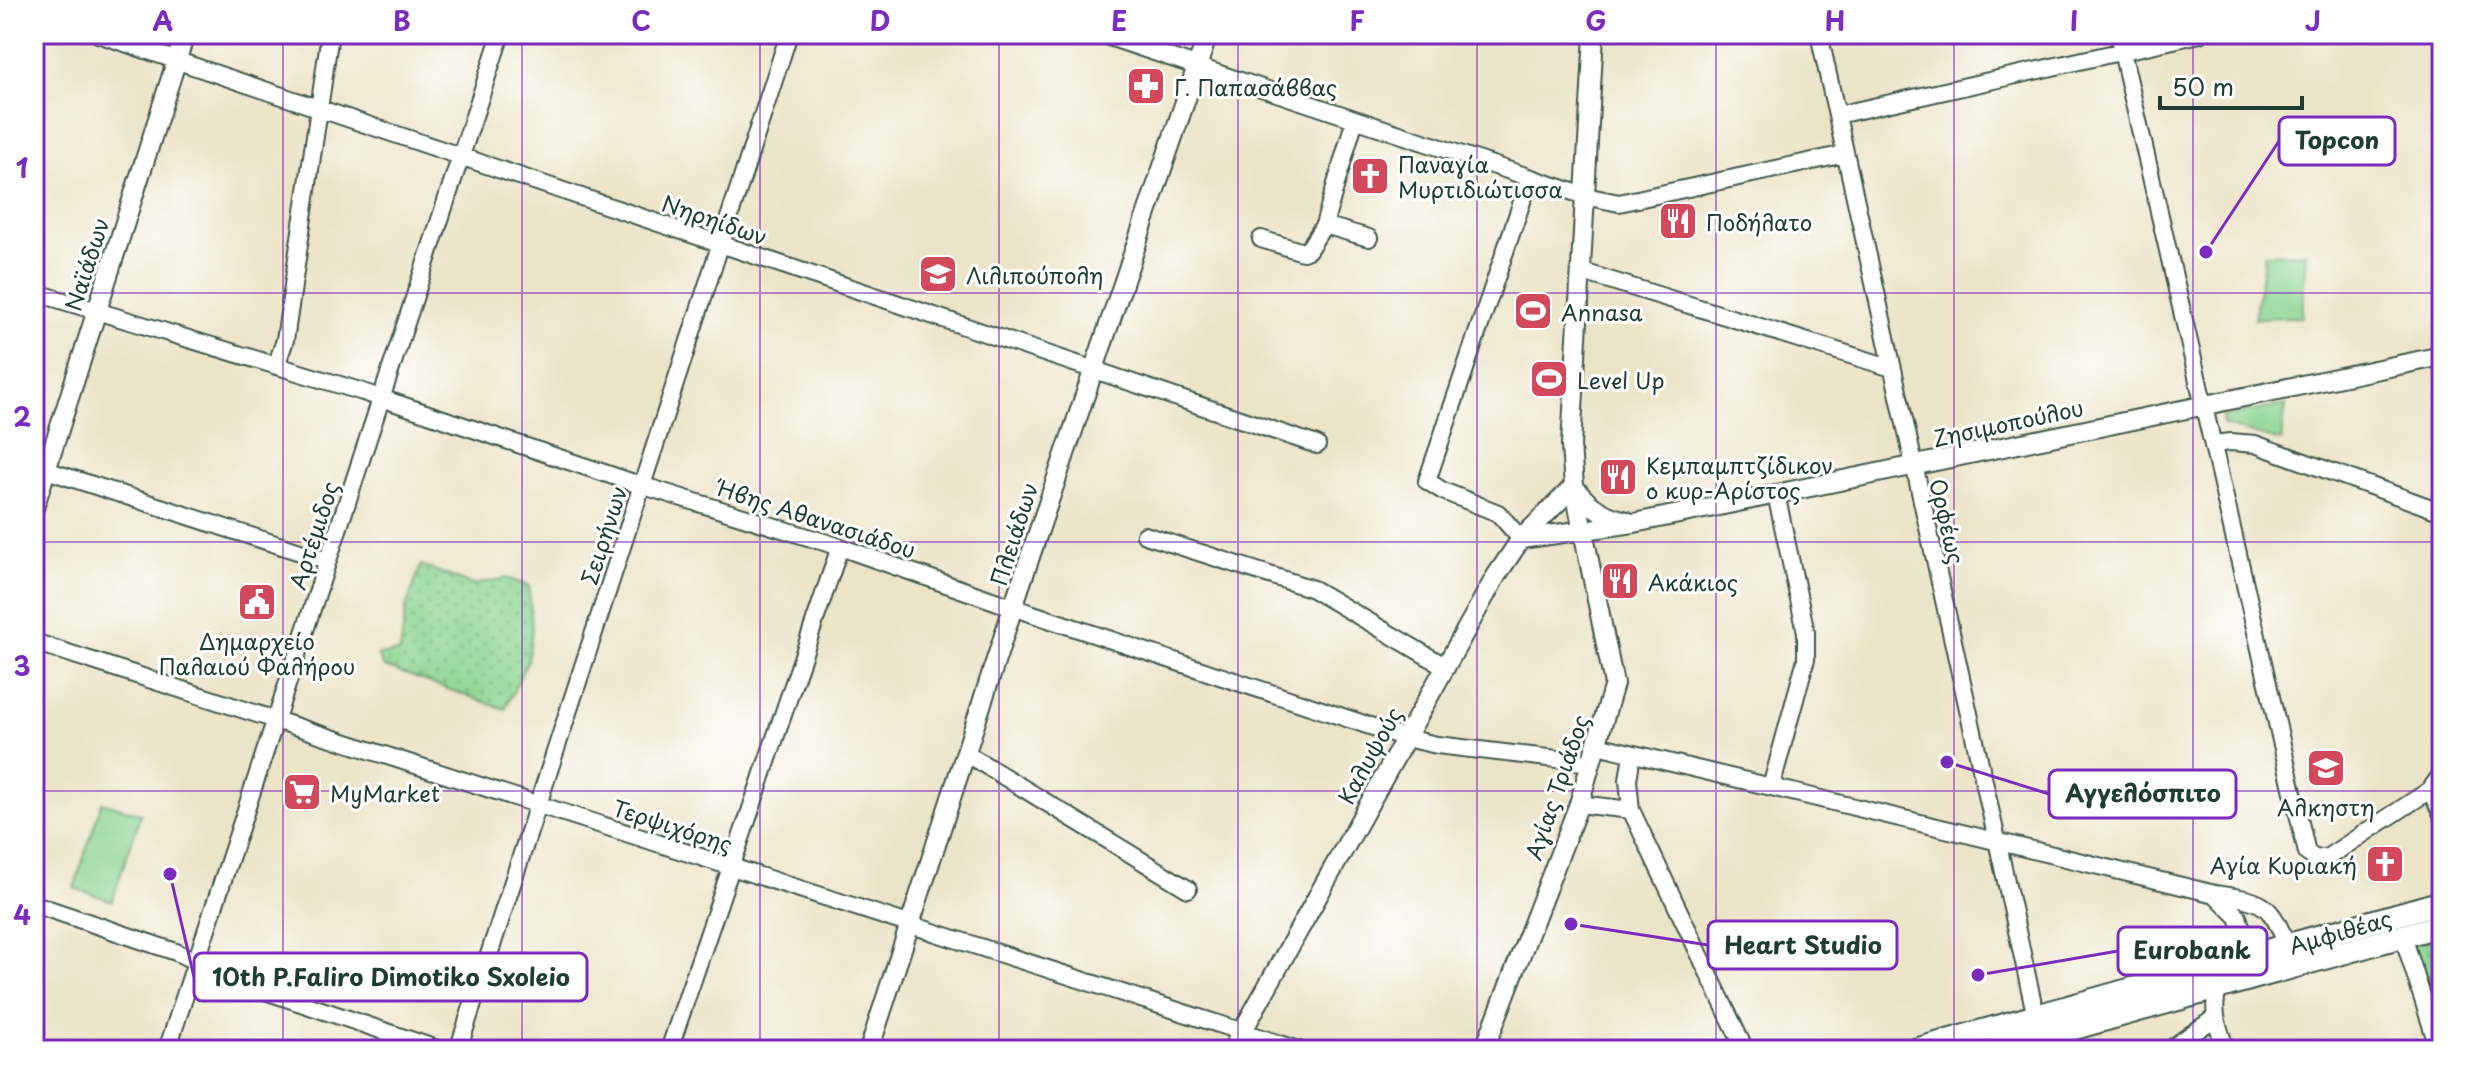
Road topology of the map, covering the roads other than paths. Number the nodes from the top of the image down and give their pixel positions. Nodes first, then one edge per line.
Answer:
1 (98, 34) edge
2 (185, 34) edge
3 (330, 34) edge
4 (501, 34) edge
5 (789, 34) edge
6 (1100, 34) edge
7 (1208, 34) edge
8 (1594, 34) edge
9 (1819, 34) edge
10 (2118, 34) edge
11 (2200, 34) edge
12 (2122, 52) junction
13 (176, 60) junction
14 (1197, 67) junction
15 (320, 109) junction
16 (1837, 115) junction
17 (1355, 119) junction
18 (1845, 154) junction
19 (461, 156) junction
20 (1530, 178) junction
21 (1585, 196) junction
22 (1324, 225) junction
23 (1369, 238) dead end
24 (1261, 239) dead end
25 (721, 244) junction
26 (1580, 271) junction
27 (34, 292) edge
28 (96, 312) junction
29 (2442, 356) edge
30 (276, 366) junction
31 (1892, 368) junction
32 (1093, 369) junction
33 (381, 399) junction
34 (2204, 406) junction
35 (2213, 444) junction
36 (1317, 445) dead end
37 (1913, 466) junction
38 (46, 470) junction
39 (642, 486) junction
40 (1574, 486) junction
41 (1776, 494) junction
42 (34, 508) edge
43 (2442, 512) edge
44 (1634, 523) junction
45 (1583, 530) junction
46 (1145, 535) dead end
47 (1521, 539) junction
48 (840, 547) junction
49 (328, 561) junction
50 (1015, 608) junction
51 (34, 642) edge
52 (1446, 667) junction
53 (276, 720) junction
54 (1406, 738) junction
55 (967, 754) junction
56 (1594, 754) junction
57 (1632, 754) junction
58 (2442, 773) edge
59 (1771, 787) junction
60 (2430, 790) junction
61 (538, 804) junction
62 (1579, 804) junction
63 (1631, 810) junction
64 (2442, 814) edge
65 (1996, 841) junction
66 (731, 867) junction
67 (1188, 889) dead end
68 (2215, 894) junction
69 (2442, 902) edge
70 (34, 904) edge
71 (911, 925) junction
72 (2442, 925) edge
73 (2403, 936) junction
74 (2287, 946) junction
75 (2251, 956) junction
76 (197, 962) junction
77 (2283, 970) junction
78 (2219, 988) junction
79 (2036, 1017) junction
80 (2216, 1017) junction
81 (1242, 1032) junction
82 (2036, 1045) edge
83 (167, 1050) edge
84 (440, 1050) edge
85 (458, 1050) edge
86 (669, 1050) edge
87 (869, 1050) edge
88 (1232, 1050) edge
89 (1299, 1050) edge
90 (1484, 1050) edge
91 (1745, 1050) edge
92 (1915, 1050) edge
93 (1996, 1050) edge
94 (2169, 1050) edge
95 (2226, 1050) edge
96 (2439, 1050) edge

1 - 13 street, Νηρηίδων
2 - 13 street, Ναϊάδων
3 - 15 street
4 - 19 street, Αρτέμιδος
5 - 25 street, Σειρήνων
6 - 14 street
7 - 14 street, Πλειάδων
8 - 21 street, Αγίας Τριάδος
9 - 16 street, Ορφέως
10 - 12 street
11 - 12 street
12 - 16 street
12 - 34 street
13 - 15 street, Νηρηίδων
13 - 28 street, Ναϊάδων
14 - 17 street
14 - 32 street, Πλειάδων
15 - 19 street, Νηρηίδων
15 - 30 street
16 - 18 street, Ορφέως
17 - 20 street
17 - 22 street
18 - 21 street
18 - 31 street, Ορφέως
19 - 25 street, Νηρηίδων
19 - 33 street, Αρτέμιδος
20 - 21 street
20 - 47 street
21 - 26 street, Αγίας Τριάδος
22 - 23 street
22 - 24 street
25 - 32 street, Νηρηίδων
25 - 39 street, Σειρήνων
26 - 31 street
26 - 40 street, Αγίας Τριάδος
27 - 28 street, Ήβης Αθανασιάδου
28 - 30 street, Ήβης Αθανασιάδου
28 - 38 street, Ναϊάδων
29 - 34 street, Ζησιμοπούλου
30 - 33 street, Ήβης Αθανασιάδου
31 - 37 street, Ορφέως
32 - 36 street, Νηρηίδων
32 - 50 street, Πλειάδων
33 - 39 street, Ήβης Αθανασιάδου
33 - 49 street, Αρτέμιδος
34 - 35 street
34 - 37 street, Ζησιμοπούλου
35 - 43 street
35 - 60 street
37 - 41 street, Ζησιμοπούλου
37 - 65 street, Ορφέως
38 - 42 street, Ναϊάδων
38 - 49 street
39 - 48 street, Ήβης Αθανασιάδου
39 - 61 street, Σειρήνων
40 - 44 street
40 - 45 street, Αγίας Τριάδος
40 - 47 street, Καλυψούς
41 - 44 street, Ζησιμοπούλου
41 - 59 street
44 - 45 street, Ζησιμοπούλου
45 - 47 street
45 - 56 street, Αγίας Τριάδος
46 - 52 street
47 - 52 street, Καλυψούς
48 - 50 street, Ήβης Αθανασιάδου
48 - 66 street
49 - 53 street, Αρτέμιδος
50 - 54 street, Ήβης Αθανασιάδου
50 - 55 street, Πλειάδων
51 - 53 street, Τερψιχόρης
52 - 54 street, Καλυψούς
53 - 61 street, Τερψιχόρης
53 - 76 street, Αρτέμιδος
54 - 56 street, Ήβης Αθανασιάδου
54 - 81 street, Καλυψούς
55 - 67 street
55 - 71 street, Πλειάδων
56 - 57 street, Ήβης Αθανασιάδου
56 - 62 street, Αγίας Τριάδος
57 - 59 street, Ήβης Αθανασιάδου
57 - 63 street
58 - 60 street
59 - 65 street, Ήβης Αθανασιάδου
60 - 64 street
61 - 66 street, Τερψιχόρης
61 - 85 street, Σειρήνων
62 - 63 street
62 - 90 street, Αγίας Τριάδος
63 - 91 street
65 - 68 street, Ήβης Αθανασιάδου
65 - 79 street, Ορφέως
66 - 71 street, Τερψιχόρης
66 - 86 street
68 - 74 street, Ήβης Αθανασιάδου
68 - 75 street
69 - 74 main road, Αμφιθέας
70 - 76 street
71 - 81 street, Τερψιχόρης
71 - 87 street, Πλειάδων
72 - 73 main road, Αμφιθέας
73 - 77 main road, Αμφιθέας
73 - 96 street
74 - 75 main road, Αμφιθέας
75 - 77 street
75 - 79 main road, Αμφιθέας
76 - 83 street, Αρτέμιδος
76 - 84 street
77 - 78 main road, Αμφιθέας
78 - 80 street
78 - 82 main road, Αμφιθέας
79 - 92 main road, Αμφιθέας
80 - 94 street
80 - 95 street
81 - 88 street, Καλυψούς
81 - 89 street, Τερψιχόρης
82 - 93 main road, Αμφιθέας

